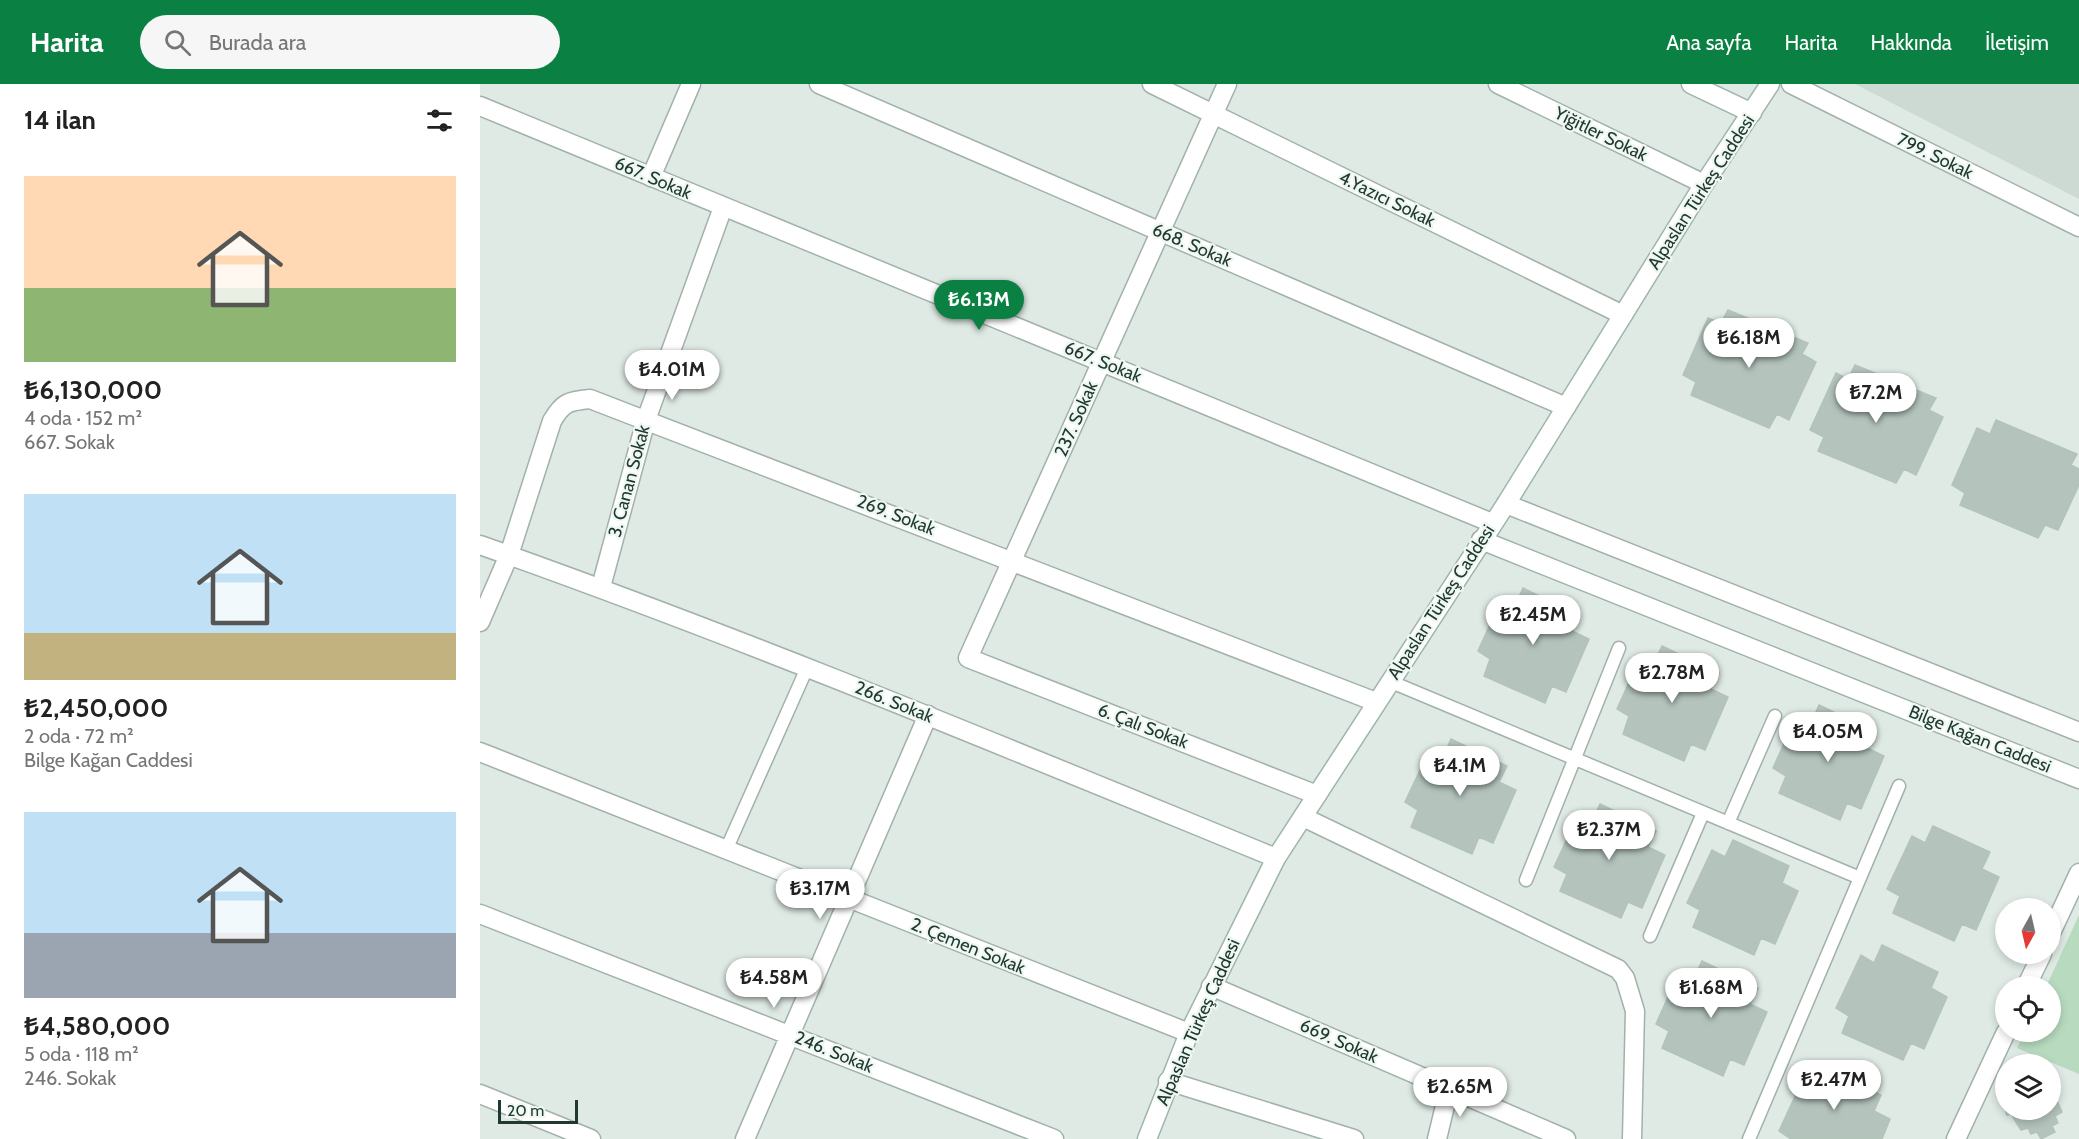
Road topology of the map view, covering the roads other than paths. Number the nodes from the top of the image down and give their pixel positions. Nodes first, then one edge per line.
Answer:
1 (691, 84) edge
2 (819, 84) edge
3 (1152, 84) edge
4 (1227, 84) edge
5 (1498, 84) edge
6 (1691, 84) edge
7 (1770, 84) edge
8 (1791, 84) edge
9 (480, 106) edge
10 (1752, 112) junction
11 (1213, 114) junction
12 (651, 177) junction
13 (1704, 184) junction
14 (723, 207) junction
15 (2079, 227) edge
16 (1161, 232) junction
17 (1623, 315) junction
18 (1102, 362) junction
19 (1566, 407) junction
20 (646, 420) junction
21 (1506, 504) junction
22 (1492, 523) junction
23 (1481, 540) junction
24 (480, 545) edge
25 (509, 555) junction
26 (1012, 560) junction
27 (601, 587) junction
28 (480, 622) edge
29 (1619, 648) dead end
30 (968, 658) joint
31 (807, 668) junction
32 (1389, 681) junction
33 (1376, 702) junction
34 (928, 715) junction
35 (1775, 716) dead end
36 (2079, 732) edge
37 (480, 752) edge
38 (1575, 759) junction
39 (2079, 779) edge
40 (1899, 786) dead end
41 (1317, 795) junction
42 (1703, 813) junction
43 (1303, 817) junction
44 (1728, 823) junction
45 (726, 850) junction
46 (1276, 858) junction
47 (2079, 873) edge
48 (1860, 879) junction
49 (1526, 880) dead end
50 (849, 899) junction
51 (2061, 911) edge
52 (480, 914) edge
53 (1650, 936) dead end
54 (1211, 986) junction
55 (1189, 1033) junction
56 (790, 1034) junction
57 (2001, 1042) edge
58 (1168, 1081) junction
59 (1449, 1089) junction
60 (480, 1094) edge
61 (1547, 1135) edge
62 (591, 1139) edge
63 (745, 1139) edge
64 (1053, 1139) edge
65 (1147, 1139) edge
66 (1354, 1139) edge
67 (1437, 1139) edge
68 (1566, 1139) edge
69 (1632, 1139) edge
70 (1749, 1139) edge
71 (1956, 1139) edge

1 - 12 street
2 - 16 street, 668. Sokak
3 - 11 street, 4.Yazıcı Sokak
4 - 11 street, 237. Sokak
5 - 13 street, Yiğitler Sokak
6 - 10 street
7 - 10 street, Alpaslan Türkeş Caddesi
8 - 15 street, 799. Sokak
9 - 12 street, 667. Sokak
10 - 13 street, Alpaslan Türkeş Caddesi
11 - 16 street, 237. Sokak
11 - 17 street, 4.Yazıcı Sokak
12 - 14 street, 667. Sokak
13 - 17 street, Alpaslan Türkeş Caddesi
14 - 18 street, 667. Sokak
14 - 20 street, 3. Canan Sokak
16 - 18 street, 237. Sokak
16 - 19 street, 668. Sokak
17 - 19 street, Alpaslan Türkeş Caddesi
18 - 22 street, 667. Sokak
18 - 26 street, 237. Sokak
19 - 21 street, Alpaslan Türkeş Caddesi
20 - 25 street, 269. Sokak
20 - 26 street, 269. Sokak
20 - 27 street, 3. Canan Sokak
21 - 22 street, Alpaslan Türkeş Caddesi
21 - 36 street
22 - 23 street, Alpaslan Türkeş Caddesi
23 - 32 street, Alpaslan Türkeş Caddesi
23 - 39 street, Bilge Kağan Caddesi
24 - 25 street, 266. Sokak
25 - 27 street, 266. Sokak
25 - 28 street
26 - 30 street, 237. Sokak
26 - 33 street, 269. Sokak
27 - 31 street, 266. Sokak
29 - 38 lane
30 - 41 street, 6. Çalı Sokak
31 - 34 street, 266. Sokak
31 - 45 lane
32 - 33 street, Alpaslan Türkeş Caddesi
32 - 38 lane
33 - 41 street, Alpaslan Türkeş Caddesi
34 - 46 street, 266. Sokak
34 - 50 street
35 - 44 lane
37 - 45 street, 2. Çemen Sokak
38 - 42 lane
38 - 49 lane
40 - 48 lane
41 - 43 street, Alpaslan Türkeş Caddesi
42 - 44 lane
42 - 53 lane
43 - 46 street, Alpaslan Türkeş Caddesi
43 - 69 street
44 - 48 lane
45 - 50 street, 2. Çemen Sokak
46 - 54 street, Alpaslan Türkeş Caddesi
47 - 51 street
48 - 70 lane
50 - 55 street, 2. Çemen Sokak
50 - 56 street
52 - 56 street, 246. Sokak
54 - 55 street, Alpaslan Türkeş Caddesi
54 - 59 street, 669. Sokak
55 - 58 street, Alpaslan Türkeş Caddesi
56 - 63 street
56 - 64 street, 246. Sokak
57 - 71 street
58 - 65 street, Alpaslan Türkeş Caddesi
58 - 66 street
59 - 61 street, 669. Sokak
59 - 67 street
60 - 62 street
61 - 68 street, 669. Sokak

